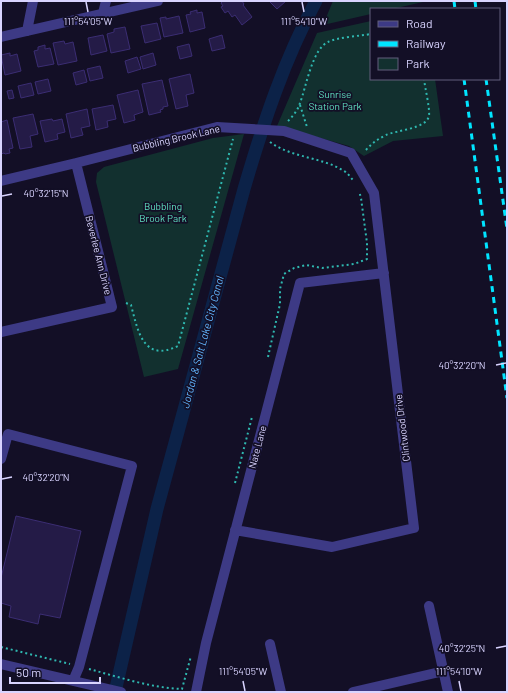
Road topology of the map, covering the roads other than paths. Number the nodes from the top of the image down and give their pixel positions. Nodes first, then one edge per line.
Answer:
1 (33, 1) edge
2 (106, 1) edge
3 (158, 1) edge
4 (103, 13) junction
5 (27, 31) junction
6 (1, 36) edge
7 (351, 153) joint
8 (76, 163) junction
9 (1, 181) edge
10 (384, 273) junction
11 (1, 332) edge
12 (1, 459) edge
13 (236, 530) junction
14 (428, 606) dead end
15 (270, 644) dead end
16 (1, 664) edge
17 (444, 671) junction
18 (73, 681) junction
19 (121, 692) edge
20 (196, 692) edge
21 (281, 692) edge
22 (353, 692) edge
23 (448, 692) edge

1 - 5 street
2 - 4 street
3 - 4 street
4 - 5 street
5 - 6 street
7 - 8 street, Bubbling Brook Lane
7 - 10 street, Clintwood Drive
8 - 9 street, Bubbling Brook Lane
8 - 11 street, Beverlee Ann Drive
10 - 13 street, Nate Lane
10 - 13 street, Clintwood Drive
12 - 18 street
13 - 20 street, Nate Lane
14 - 17 street
15 - 21 street
16 - 18 street
17 - 22 street
17 - 23 street
18 - 19 street

